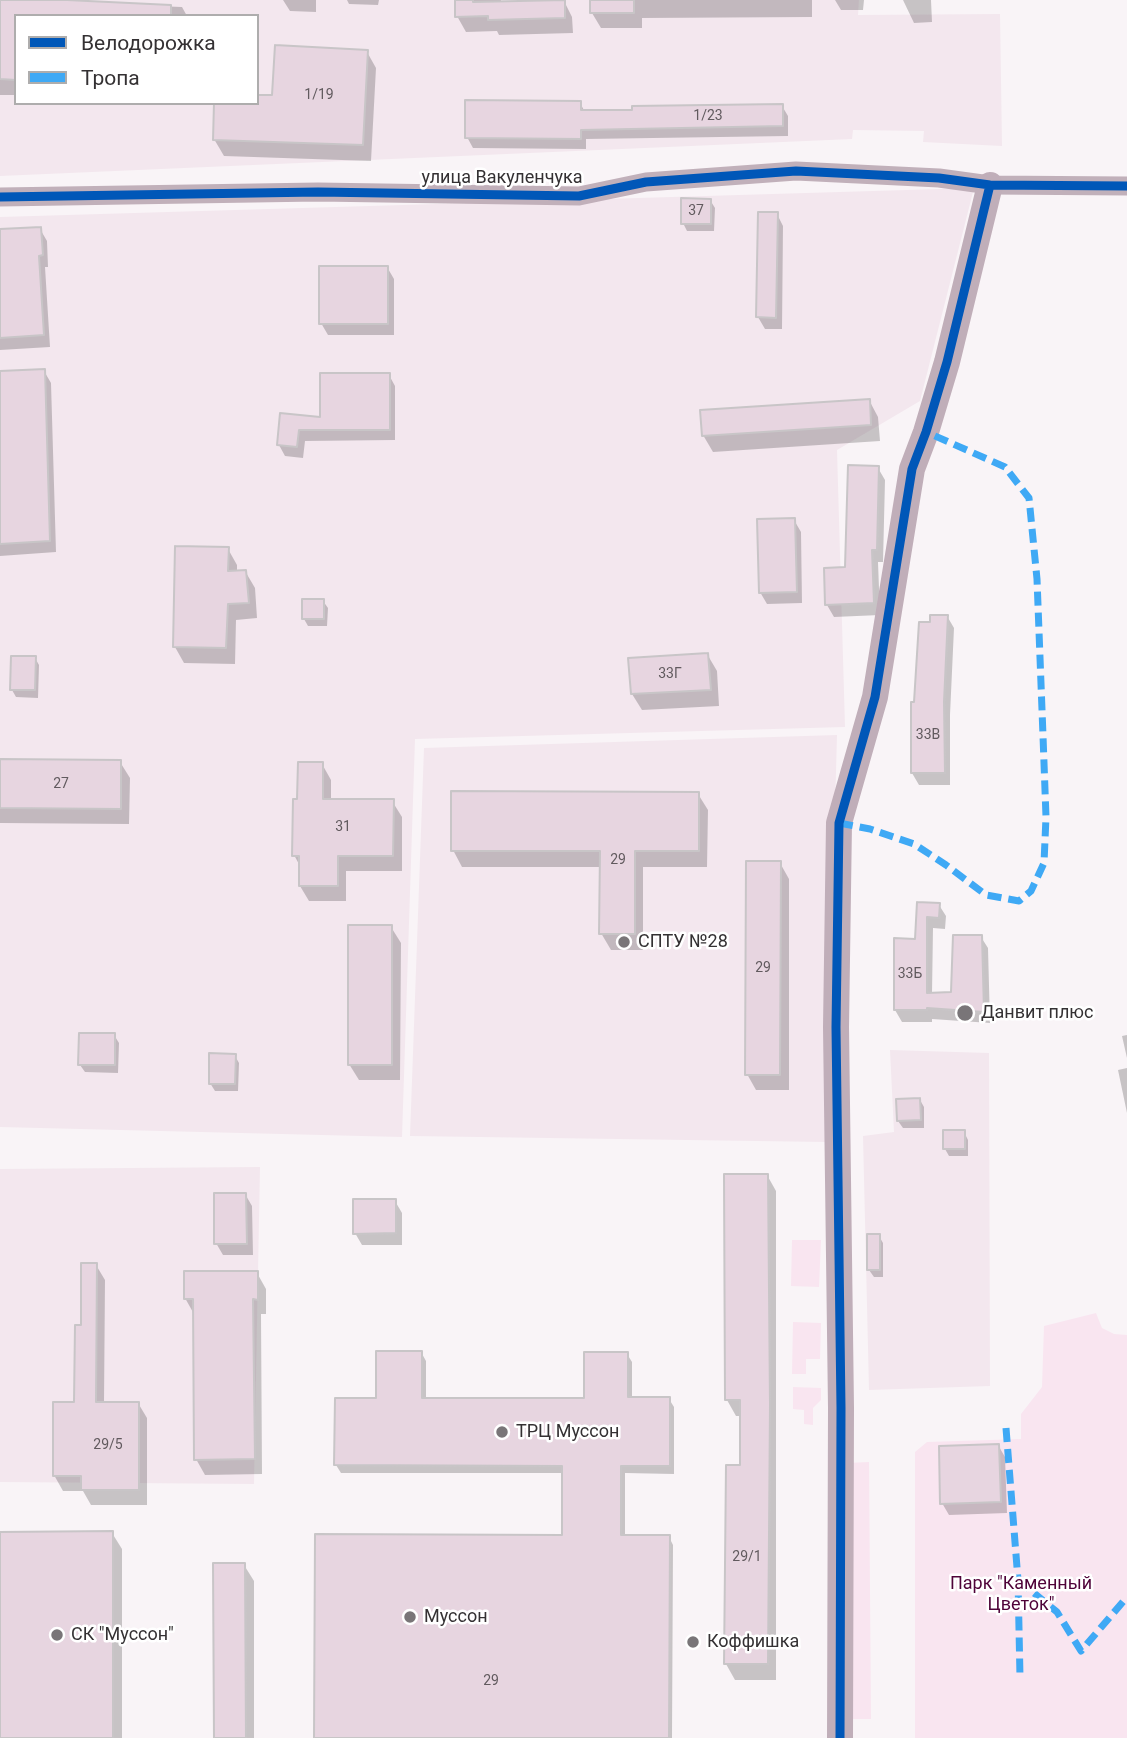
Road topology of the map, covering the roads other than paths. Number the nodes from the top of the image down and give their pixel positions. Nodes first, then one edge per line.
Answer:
1 (990, 185) junction
2 (1127, 186) edge
3 (0, 197) edge
4 (841, 1738) edge

1 - 2 street, улица Вакуленчука
1 - 3 street, улица Вакуленчука
1 - 4 street

